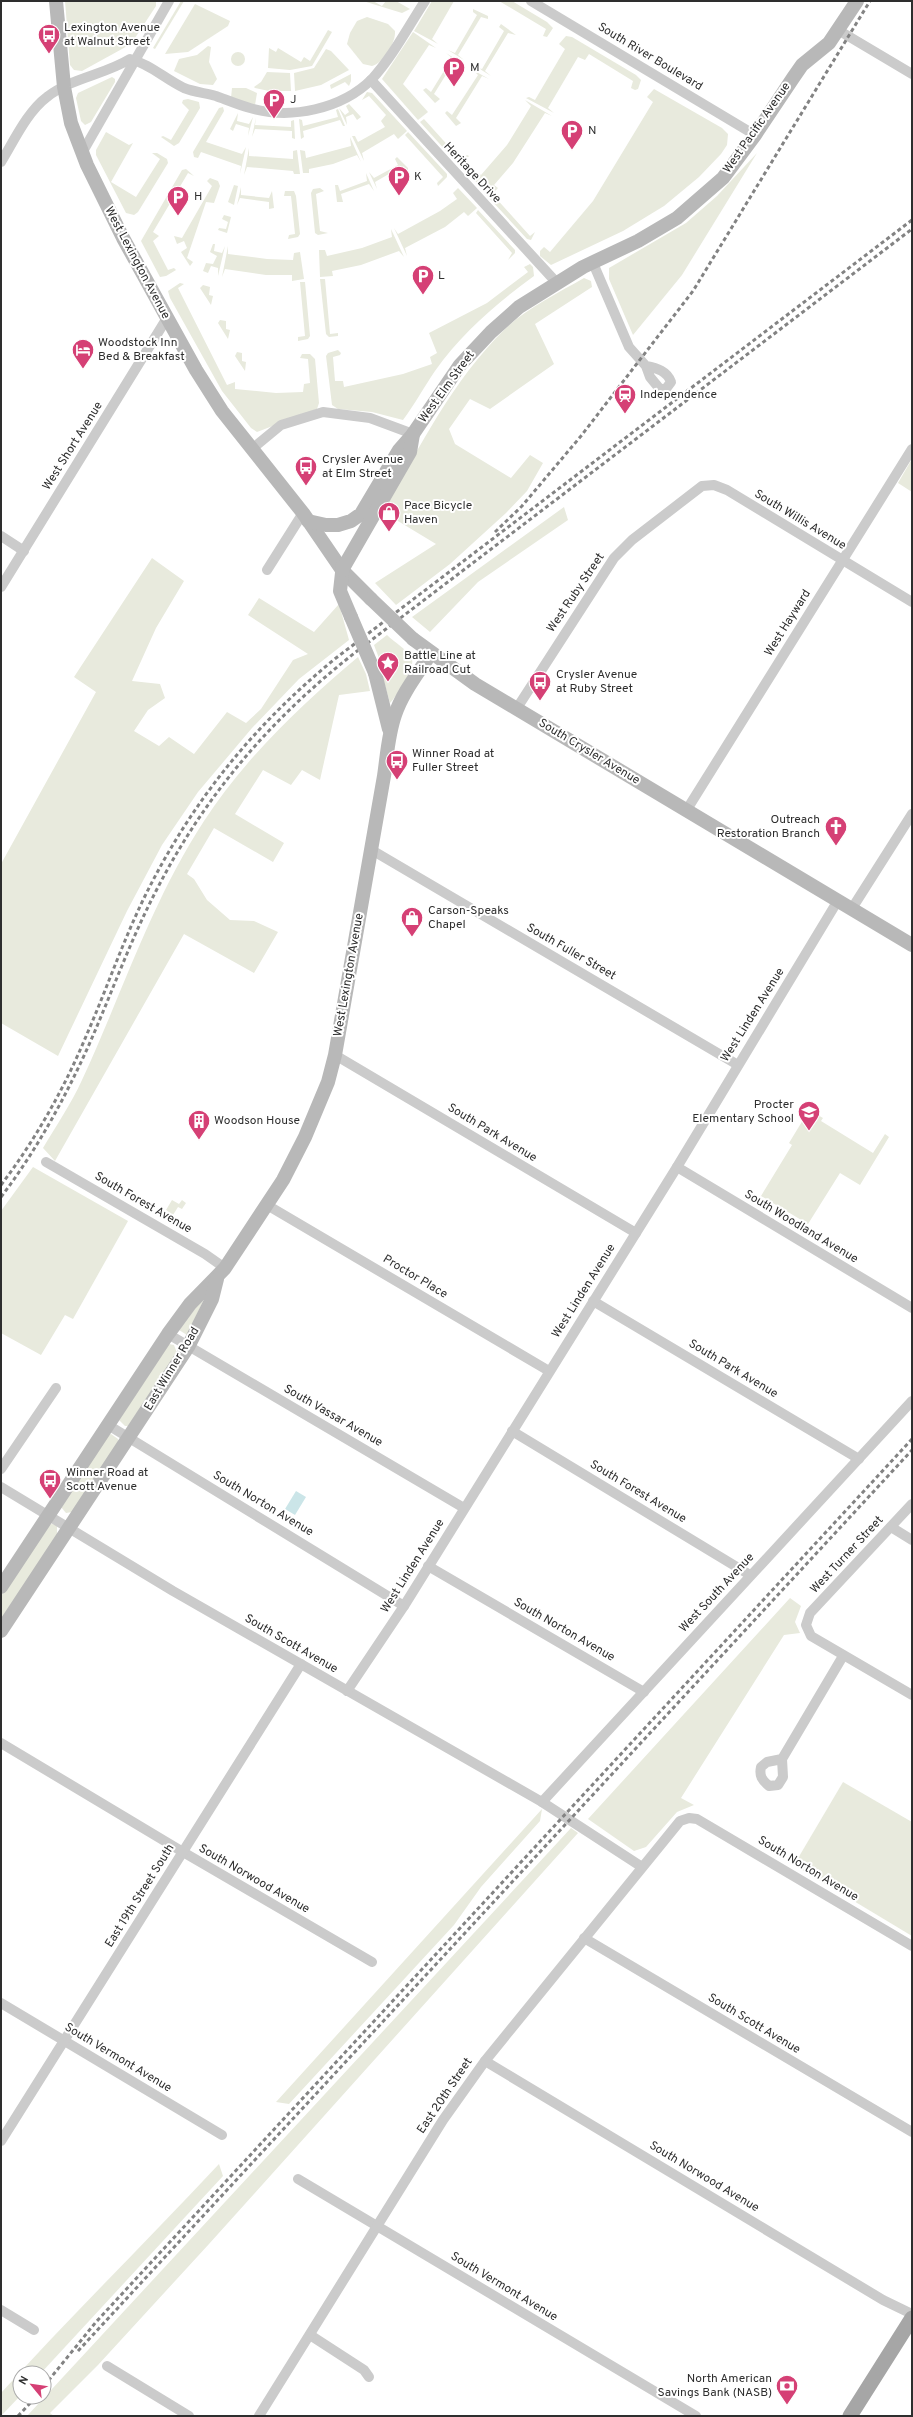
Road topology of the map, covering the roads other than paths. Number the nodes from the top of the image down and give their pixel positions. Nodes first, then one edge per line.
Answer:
1 (56, 1) edge
2 (169, 1) edge
3 (425, 1) edge
4 (531, 1) edge
5 (857, 1) edge
6 (838, 30) junction
7 (137, 61) junction
8 (912, 74) edge
9 (371, 80) junction
10 (64, 87) junction
11 (755, 135) junction
12 (82, 153) junction
13 (3, 155) edge
14 (592, 263) junction
15 (556, 282) junction
16 (167, 318) junction
17 (646, 366) dead end
18 (413, 434) junction
19 (252, 449) junction
20 (912, 449) edge
21 (673, 507) joint
22 (361, 514) junction
23 (306, 517) junction
24 (1, 536) edge
25 (24, 550) junction
26 (842, 561) junction
27 (267, 570) dead end
28 (342, 570) junction
29 (1, 587) edge
30 (912, 602) edge
31 (431, 653) junction
32 (517, 708) junction
33 (390, 734) junction
34 (686, 811) junction
35 (912, 814) edge
36 (370, 849) junction
37 (838, 902) junction
38 (851, 910) junction
39 (912, 945) edge
40 (335, 1055) junction
41 (738, 1065) junction
42 (46, 1162) dead end
43 (677, 1167) junction
44 (268, 1205) junction
45 (636, 1233) junction
46 (221, 1273) junction
47 (594, 1301) junction
48 (912, 1308) edge
49 (168, 1334) junction
50 (188, 1347) junction
51 (549, 1371) junction
52 (56, 1388) dead end
53 (912, 1401) edge
54 (108, 1425) junction
55 (512, 1431) junction
56 (129, 1437) junction
57 (859, 1459) junction
58 (1, 1469) edge
59 (1, 1487) edge
60 (912, 1504) edge
61 (464, 1508) junction
62 (48, 1516) junction
63 (891, 1527) junction
64 (69, 1528) junction
65 (912, 1540) edge
66 (428, 1566) junction
67 (750, 1575) junction
68 (1, 1587) edge
69 (404, 1606) junction
70 (1, 1631) edge
71 (843, 1656) junction
72 (301, 1664) junction
73 (347, 1691) junction
74 (644, 1692) junction
75 (912, 1695) edge
76 (1, 1743) edge
77 (782, 1758) dead end
78 (542, 1802) junction
79 (689, 1818) joint
80 (183, 1852) junction
81 (642, 1867) junction
82 (584, 1938) junction
83 (912, 1946) edge
84 (372, 1962) dead end
85 (1, 2003) edge
86 (64, 2041) junction
87 (484, 2061) junction
88 (912, 2132) edge
89 (222, 2135) dead end
90 (1, 2142) edge
91 (298, 2179) dead end
92 (378, 2227) junction
93 (1, 2310) edge
94 (912, 2314) edge
95 (912, 2318) edge
96 (34, 2330) dead end
97 (310, 2335) junction
98 (107, 2366) dead end
99 (369, 2377) dead end
100 (189, 2416) edge
101 (259, 2416) edge
102 (696, 2416) edge
103 (850, 2416) edge

1 - 10 street, West Lexington Avenue
2 - 7 street
3 - 9 street
4 - 11 street, South River Boulevard
5 - 6 street, West Pacific Avenue
6 - 8 street
6 - 11 street, West Pacific Avenue
7 - 9 street
7 - 10 street
7 - 12 street
9 - 15 street, Heritage Drive
10 - 12 street, West Lexington Avenue
10 - 13 street
11 - 14 street, West Pacific Avenue
12 - 16 street, West Lexington Avenue
14 - 15 street, West Pacific Avenue
14 - 17 street
15 - 18 street, West Elm Street
16 - 19 street, West Lexington Avenue
16 - 25 street, West Short Avenue
18 - 19 street
18 - 22 street, West Elm Street
18 - 28 street, West Elm Street
19 - 23 street, West Lexington Avenue
20 - 26 street, West Hayward
21 - 26 street, South Willis Avenue
21 - 32 street, West Ruby Street
22 - 23 street
22 - 28 street, West Elm Street
23 - 27 street
23 - 28 street, South Crysler Avenue
24 - 25 street
25 - 29 street, West Short Avenue
26 - 30 street, South Willis Avenue
26 - 34 street, West Hayward
28 - 31 street, South Crysler Avenue, bridge
28 - 33 street, bridge
31 - 32 street, South Crysler Avenue
31 - 33 street, West Lexington Avenue
32 - 34 street, South Crysler Avenue
33 - 36 street, West Lexington Avenue
34 - 37 street, South Crysler Avenue
35 - 38 street
36 - 40 street, West Lexington Avenue
36 - 41 street, South Fuller Street
37 - 38 street, South Crysler Avenue
37 - 41 street, West Linden Avenue
38 - 39 street, South Crysler Avenue
40 - 44 street, West Lexington Avenue
40 - 45 street, South Park Avenue
41 - 43 street, West Linden Avenue
42 - 46 street, South Forest Avenue
43 - 45 street, West Linden Avenue
43 - 48 street, South Woodland Avenue
44 - 46 street, West Lexington Avenue
44 - 51 street, Proctor Place
45 - 47 street, West Linden Avenue
46 - 49 street, East Winner Road
46 - 50 street, East Winner Road
47 - 51 street, West Linden Avenue
47 - 57 street, South Park Avenue
49 - 50 street, South Vassar Avenue
49 - 54 street, East Winner Road
50 - 56 street, East Winner Road
50 - 61 street, South Vassar Avenue
51 - 55 street, West Linden Avenue
52 - 58 street
53 - 57 street, West South Avenue
54 - 56 street, South Norton Avenue
54 - 62 street, East Winner Road
55 - 61 street, West Linden Avenue
55 - 67 street, South Forest Avenue
56 - 64 street, East Winner Road
56 - 69 street, South Norton Avenue
57 - 67 street, West South Avenue
59 - 62 street, South Scott Avenue
60 - 63 street, West Turner Street
61 - 66 street, West Linden Avenue
62 - 64 street, South Scott Avenue
62 - 68 street, East Winner Road
63 - 65 street
63 - 71 street, West Turner Street
64 - 70 street, East Winner Road
64 - 72 street, South Scott Avenue
66 - 69 street, West Linden Avenue
66 - 74 street, South Norton Avenue
67 - 74 street, West South Avenue
69 - 73 street, West Linden Avenue
71 - 75 street
71 - 77 street
72 - 73 street, South Scott Avenue
72 - 80 street, East 19th Street South
73 - 78 street, South Scott Avenue
74 - 78 street, West South Avenue
76 - 80 street, South Norwood Avenue
78 - 81 street, South Scott Avenue
79 - 81 street, East 20th Street
79 - 83 street, South Norton Avenue
80 - 84 street, South Norwood Avenue
80 - 86 street, East 19th Street South
81 - 82 street, East 20th Street
82 - 87 street, East 20th Street
82 - 88 street, South Scott Avenue
85 - 86 street, South Vermont Avenue
86 - 89 street, South Vermont Avenue
86 - 90 street, East 19th Street South
87 - 92 street, East 20th Street
87 - 94 street, South Norwood Avenue
91 - 92 street, South Vermont Avenue
92 - 97 street, East 20th Street
92 - 102 street, South Vermont Avenue
93 - 96 street
95 - 103 main road
97 - 99 street
97 - 101 street, East 20th Street
98 - 100 street

